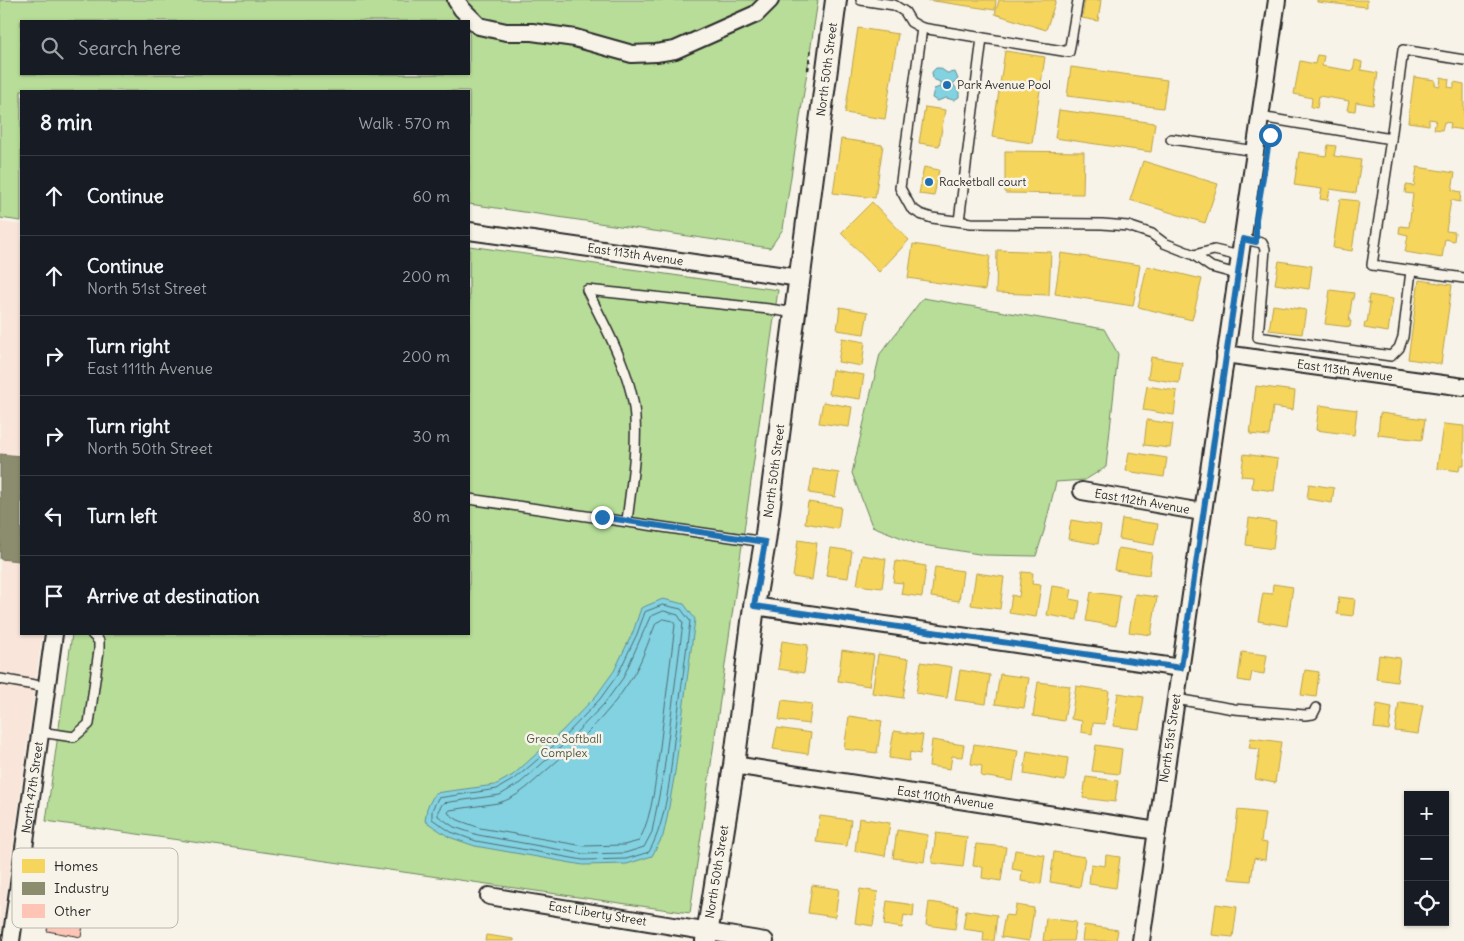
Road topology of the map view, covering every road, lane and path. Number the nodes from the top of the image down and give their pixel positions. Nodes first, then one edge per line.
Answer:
1 (456, 0) edge
2 (770, 0) edge
3 (836, 0) edge
4 (861, 0) edge
5 (1078, 0) edge
6 (1277, 0) edge
7 (883, 2) edge
8 (922, 28) junction
9 (982, 38) junction
10 (1464, 60) edge
11 (1260, 117) junction
12 (1171, 139) dead end
13 (1391, 139) junction
14 (1256, 151) junction
15 (958, 221) junction
16 (470, 231) edge
17 (1243, 239) junction
18 (1194, 255) junction
19 (1240, 256) junction
20 (1411, 271) junction
21 (1238, 274) junction
22 (800, 278) junction
23 (1464, 278) edge
24 (795, 313) junction
25 (1225, 354) junction
26 (1464, 387) edge
27 (1082, 491) dead end
28 (470, 499) edge
29 (1202, 512) junction
30 (627, 521) junction
31 (765, 542) junction
32 (754, 606) junction
33 (54, 635) edge
34 (93, 635) edge
35 (1181, 668) junction
36 (0, 679) edge
37 (46, 687) junction
38 (1176, 699) junction
39 (1316, 708) dead end
40 (40, 732) junction
41 (734, 765) junction
42 (1157, 830) junction
43 (24, 848) edge
44 (489, 896) dead end
45 (13, 928) edge
46 (707, 936) edge
47 (11, 941) edge
48 (765, 941) edge
49 (1140, 941) edge

1 - 2 street
3 - 22 street, North 50th Street
4 - 7 lane
5 - 9 lane
6 - 11 street, North 51st Street
7 - 8 lane
8 - 9 lane
8 - 15 lane
9 - 15 lane
10 - 13 lane
11 - 13 lane
11 - 14 street, North 51st Street
12 - 14 lane
13 - 20 lane
14 - 17 street, North 51st Street
15 - 18 lane
16 - 22 street, East 113th Avenue
17 - 19 street, North 51st Street
17 - 20 lane
18 - 19 lane
18 - 21 lane
19 - 21 street, North 51st Street
20 - 23 lane
21 - 25 street, North 51st Street
22 - 24 street, North 50th Street
24 - 30 lane
24 - 31 street, North 50th Street
25 - 26 street, East 113th Avenue
25 - 29 street, North 51st Street
27 - 29 street, East 112th Avenue
28 - 30 lane
29 - 35 street, North 51st Street
30 - 31 lane
31 - 32 street, North 50th Street
32 - 35 street
32 - 41 street, North 50th Street
33 - 37 street, North 47th Street
34 - 40 lane
35 - 38 street, North 51st Street
36 - 37 lane
37 - 40 street, North 47th Street
38 - 39 lane
38 - 42 street, North 51st Street
40 - 43 street, North 47th Street
41 - 42 street, East 110th Avenue
41 - 46 street, North 50th Street
42 - 49 street, North 51st Street
44 - 46 street, East Liberty Street
45 - 47 street, North 47th Street
46 - 48 street, East Liberty Street

